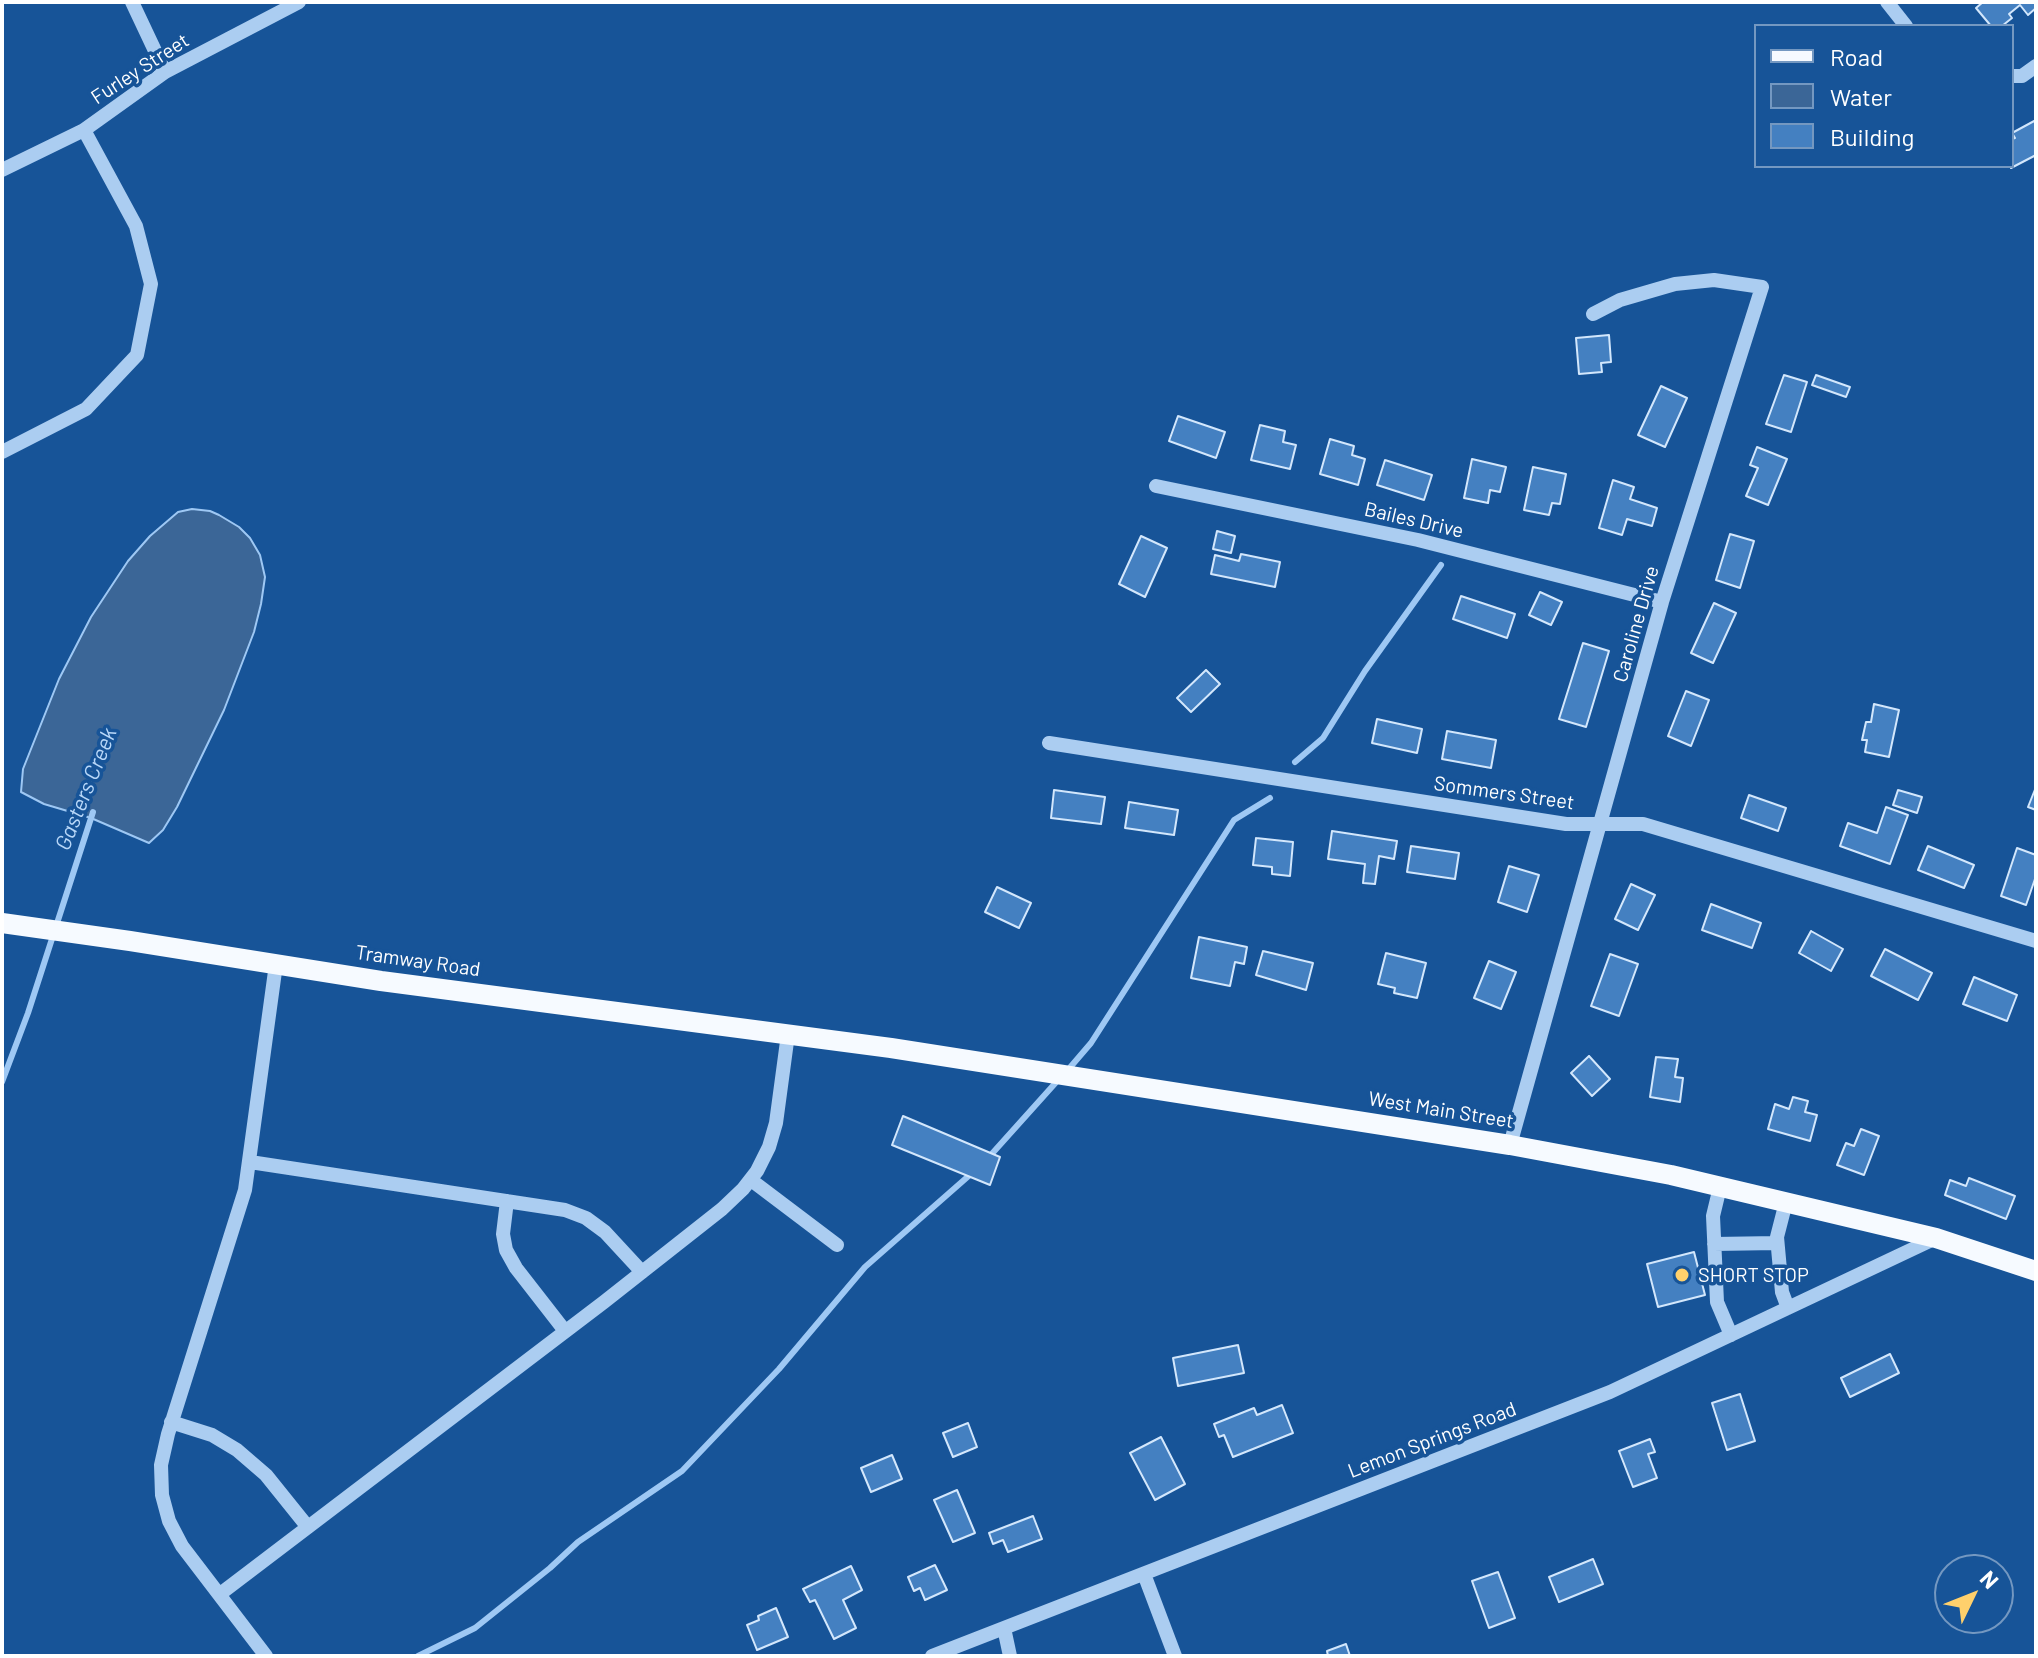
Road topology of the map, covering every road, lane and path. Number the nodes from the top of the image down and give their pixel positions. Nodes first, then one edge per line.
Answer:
1 (132, 2) edge
2 (299, 2) edge
3 (1887, 2) edge
4 (1904, 24) edge
5 (2036, 66) edge
6 (165, 72) junction
7 (2014, 76) edge
8 (84, 130) junction
9 (2, 170) edge
10 (1593, 314) dead end
11 (2, 452) edge
12 (1156, 486) dead end
13 (1662, 602) junction
14 (1049, 743) dead end
15 (1599, 824) junction
16 (2, 923) edge
17 (2036, 941) edge
18 (276, 964) junction
19 (788, 1034) junction
20 (829, 1040) joint
21 (1510, 1145) junction
22 (250, 1162) junction
23 (751, 1180) junction
24 (1720, 1187) junction
25 (507, 1201) junction
26 (1786, 1202) junction
27 (1936, 1238) junction
28 (1777, 1243) junction
29 (1714, 1244) junction
30 (837, 1245) dead end
31 (2036, 1271) edge
32 (642, 1272) junction
33 (1788, 1308) junction
34 (565, 1331) junction
35 (1731, 1335) junction
36 (171, 1422) junction
37 (307, 1526) junction
38 (1144, 1574) junction
39 (220, 1594) junction
40 (1004, 1628) junction
41 (266, 1656) edge
42 (932, 1656) edge
43 (1010, 1656) edge
44 (1175, 1656) edge

1 - 6 street
2 - 6 street, Furley Street
3 - 4 street
5 - 7 street
6 - 8 street, Furley Street
8 - 9 street, Furley Street
8 - 11 street
10 - 13 street, Caroline Drive
12 - 13 street, Bailes Drive
13 - 15 street, Caroline Drive
14 - 15 street, Sommers Street
15 - 17 street, Sommers Street
15 - 21 street, Caroline Drive
16 - 18 main road, Tramway Road
18 - 19 main road, Tramway Road
18 - 22 street
19 - 20 main road, Tramway Road
19 - 23 street
20 - 21 main road, West Main Street
21 - 24 main road, West Main Street
22 - 25 street
22 - 36 street
23 - 30 street
23 - 32 street
24 - 26 main road, West Main Street
24 - 29 street
25 - 32 street
25 - 34 street
26 - 27 main road, West Main Street
26 - 28 street
27 - 31 main road, West Main Street
27 - 33 street, Lemon Springs Road
28 - 29 street
28 - 33 street
29 - 35 street
32 - 34 street
33 - 35 street, Lemon Springs Road
34 - 37 street
35 - 38 street, Lemon Springs Road
36 - 37 street
36 - 39 street
37 - 39 street
38 - 40 street, Lemon Springs Road
38 - 44 street
39 - 41 street
40 - 42 street, Lemon Springs Road
40 - 43 street

